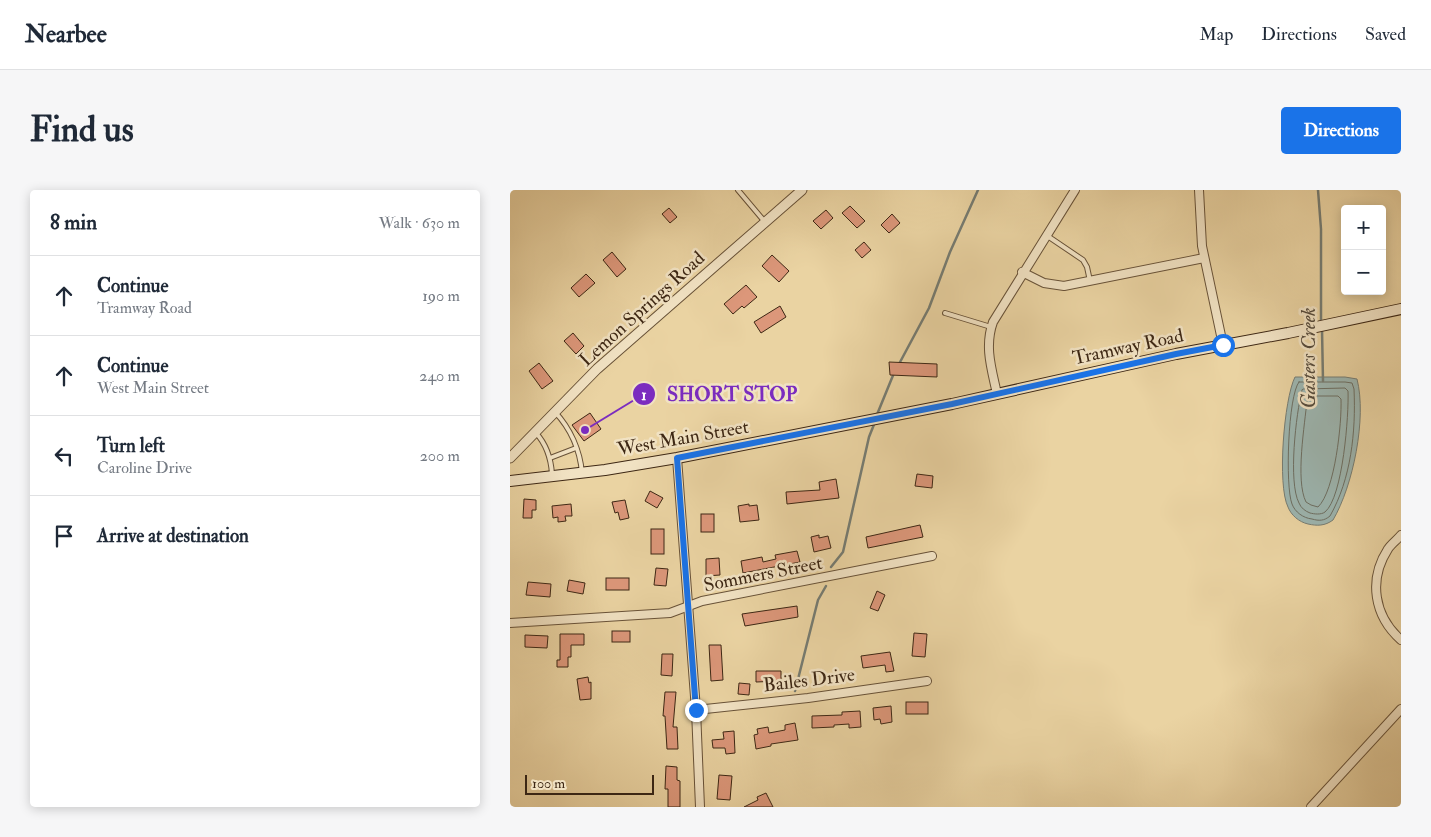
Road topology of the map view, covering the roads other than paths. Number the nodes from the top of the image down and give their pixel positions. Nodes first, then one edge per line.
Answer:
1 (738, 190) edge
2 (802, 190) edge
3 (1075, 190) edge
4 (1199, 190) edge
5 (765, 222) junction
6 (1046, 235) junction
7 (1204, 258) junction
8 (1022, 272) junction
9 (1090, 281) junction
10 (1401, 308) edge
11 (944, 313) dead end
12 (991, 327) junction
13 (1223, 345) junction
14 (997, 394) junction
15 (979, 398) joint
16 (555, 412) junction
17 (535, 432) junction
18 (576, 448) junction
19 (510, 458) edge
20 (550, 458) junction
21 (677, 458) junction
22 (582, 473) junction
23 (552, 476) junction
24 (510, 481) edge
25 (1401, 535) edge
26 (932, 556) dead end
27 (688, 606) junction
28 (510, 623) edge
29 (1401, 640) edge
30 (926, 681) dead end
31 (1401, 709) edge
32 (696, 710) junction
33 (700, 807) edge
34 (1311, 807) edge

1 - 5 lane
2 - 5 street, Lemon Springs Road
3 - 6 street
4 - 7 street
5 - 16 street, Lemon Springs Road
6 - 8 street
6 - 9 lane
7 - 9 street
7 - 13 street
8 - 9 street
8 - 12 street
10 - 13 main road, Tramway Road
11 - 12 lane
12 - 14 street
13 - 14 main road, Tramway Road
14 - 15 main road, Tramway Road
15 - 21 main road, West Main Street
16 - 17 street, Lemon Springs Road
16 - 18 lane
17 - 19 street, Lemon Springs Road
17 - 20 lane
18 - 20 lane
18 - 22 lane
20 - 23 lane
21 - 22 main road, West Main Street
21 - 27 street
22 - 23 main road, West Main Street
23 - 24 main road, West Main Street
25 - 29 street
26 - 27 street, Sommers Street
27 - 28 street, Sommers Street
27 - 32 street
30 - 32 street, Bailes Drive
31 - 34 street
32 - 33 street

